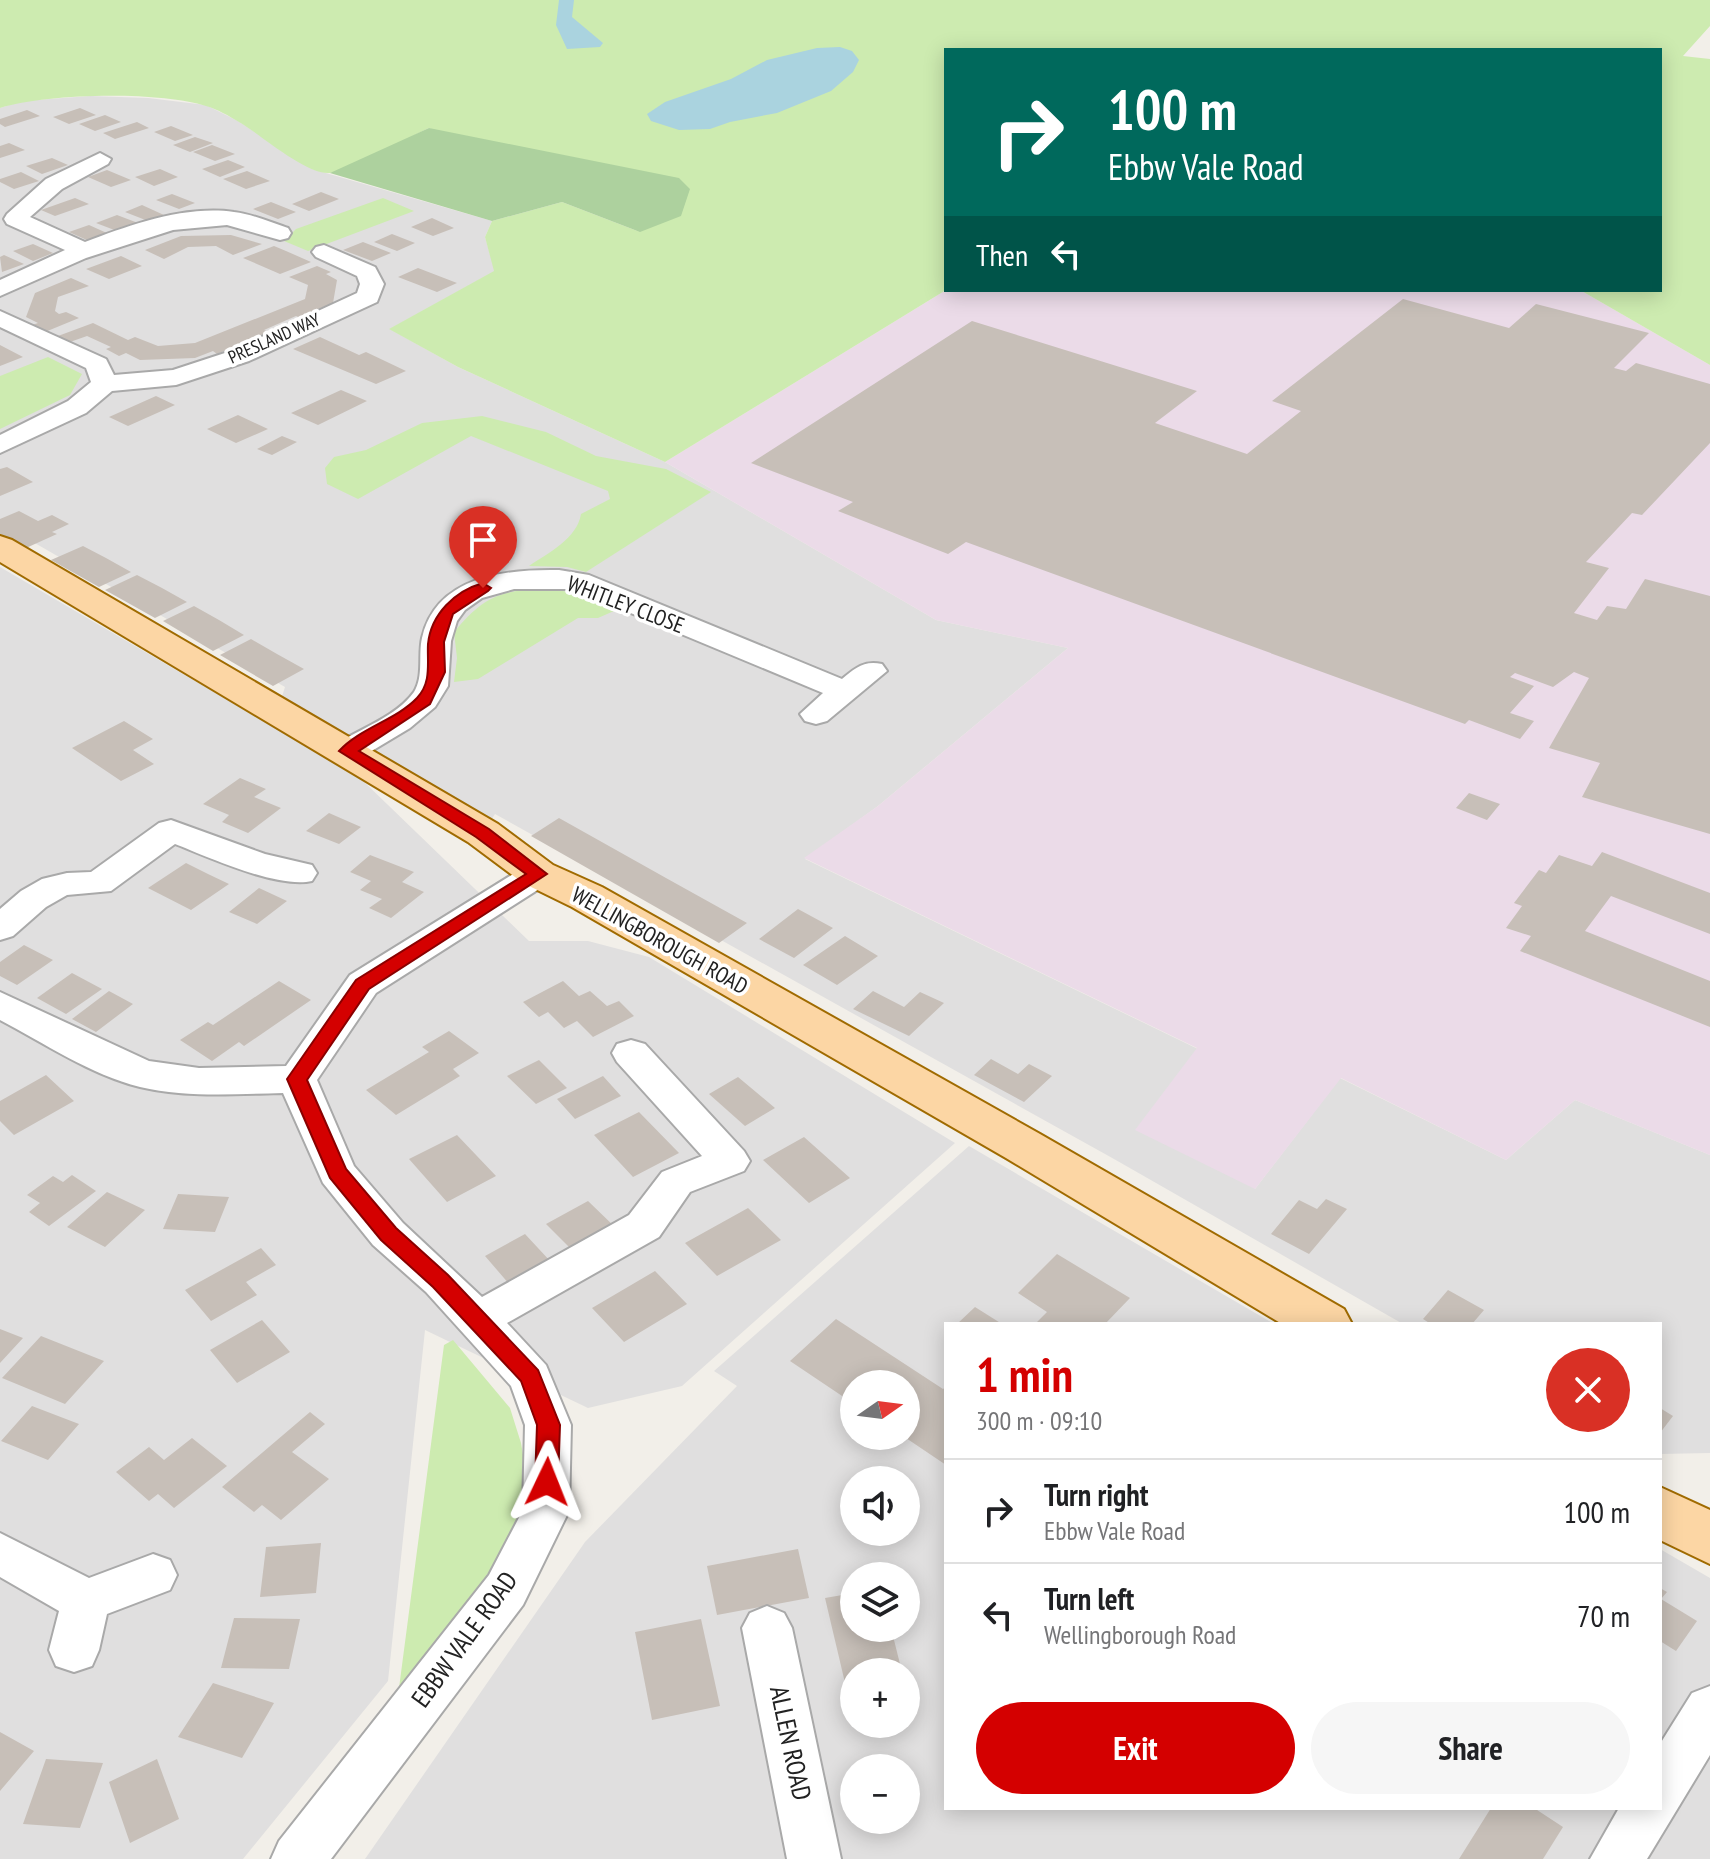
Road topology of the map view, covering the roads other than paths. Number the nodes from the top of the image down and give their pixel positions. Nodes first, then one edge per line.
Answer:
1 (100, 159) dead end
2 (7, 220) edge
3 (280, 233) dead end
4 (87, 251) junction
5 (324, 252) dead end
6 (0, 289) edge
7 (0, 318) edge
8 (105, 384) junction
9 (0, 445) edge
10 (0, 547) edge
11 (871, 671) dead end
12 (844, 691) junction
13 (816, 714) dead end
14 (348, 751) junction
15 (300, 873) dead end
16 (538, 874) junction
17 (0, 928) edge
18 (4, 1013) edge
19 (631, 1053) dead end
20 (297, 1079) junction
21 (478, 1319) junction
22 (1322, 1322) edge
23 (1662, 1512) edge
24 (1710, 1539) edge
25 (0, 1553) edge
26 (153, 1575) dead end
27 (86, 1601) junction
28 (767, 1628) dead end
29 (74, 1650) dead end
30 (1710, 1709) edge
31 (1662, 1787) edge
32 (1648, 1810) edge
33 (298, 1859) edge
34 (814, 1859) edge
35 (1617, 1859) edge

1 - 2 street
2 - 4 street
3 - 4 street
4 - 6 street
5 - 8 street, PRESLAND WAY
7 - 8 street
8 - 9 street
10 - 14 main road, WELLINGBOROUGH ROAD
11 - 12 street
12 - 13 street
12 - 14 street, WHITLEY CLOSE
14 - 16 main road, WELLINGBOROUGH ROAD
15 - 17 street
16 - 20 street
16 - 22 main road, WELLINGBOROUGH ROAD
18 - 20 street
19 - 21 street
20 - 21 street, EBBW VALE ROAD
21 - 33 street, EBBW VALE ROAD
23 - 24 main road
25 - 27 street
26 - 27 street
27 - 29 street
28 - 34 street, ALLEN ROAD
30 - 31 street
32 - 35 street

